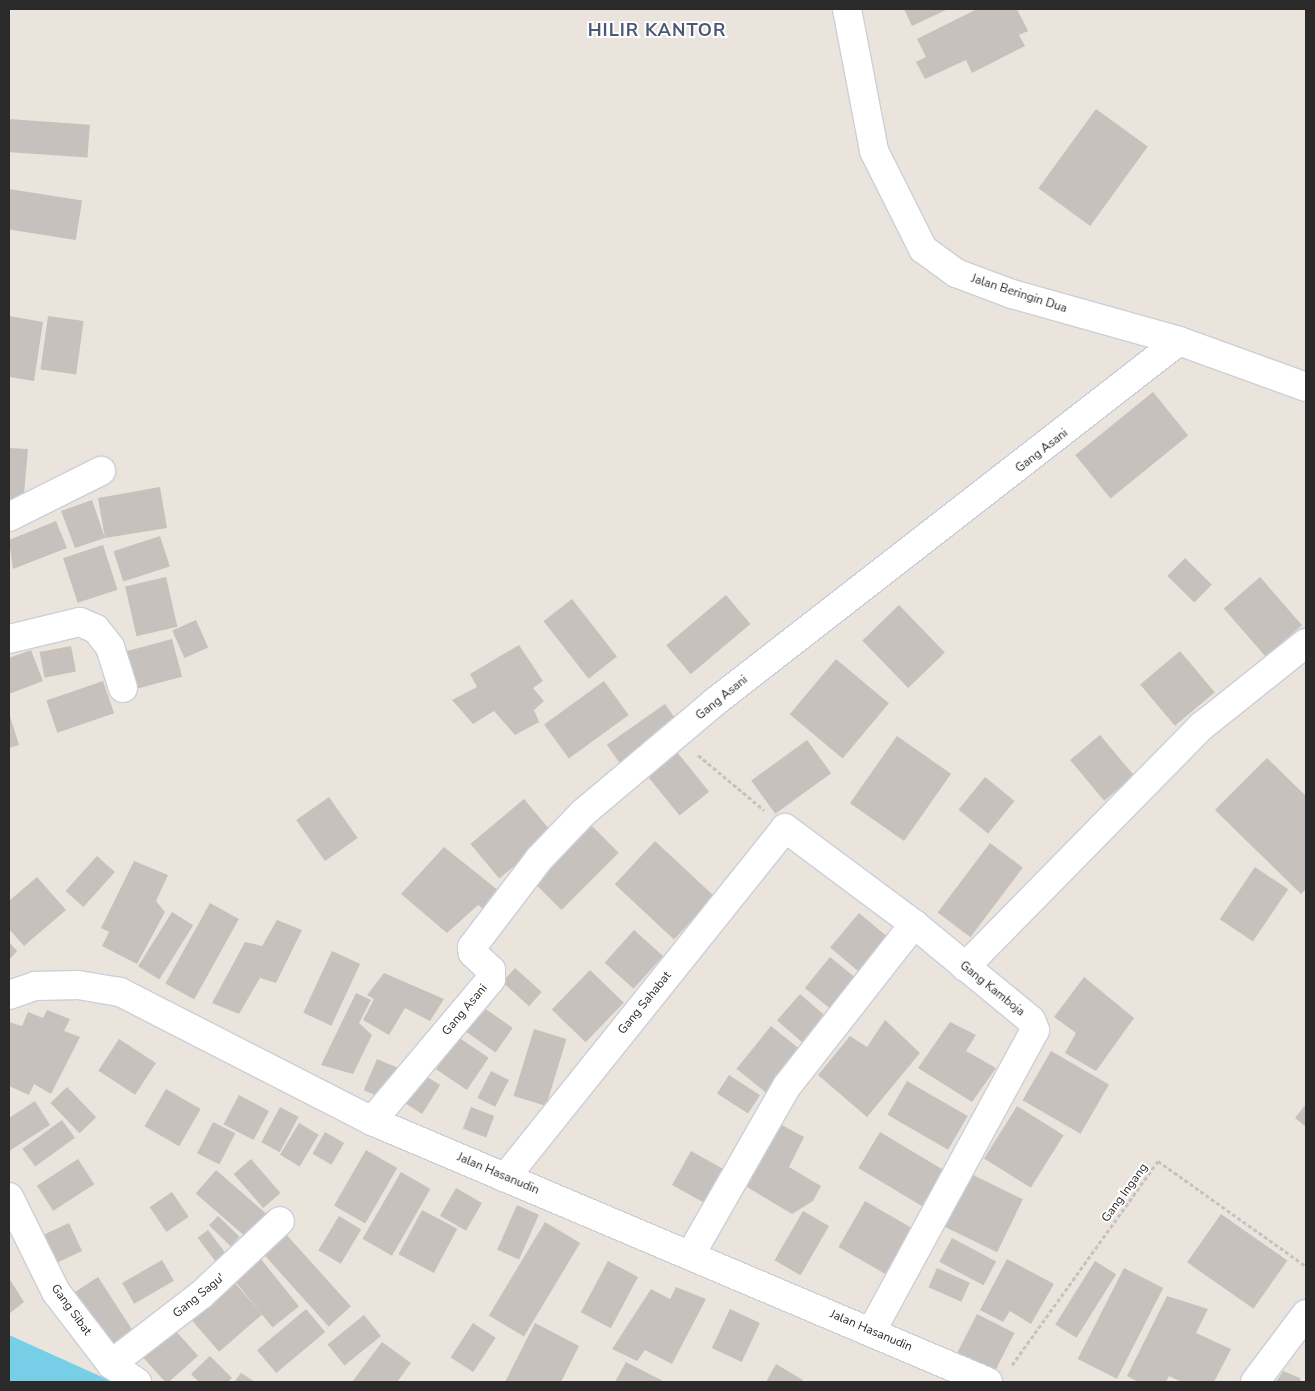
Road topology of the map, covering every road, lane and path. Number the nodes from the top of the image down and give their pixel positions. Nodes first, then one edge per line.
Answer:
1 (847, 9) edge
2 (1179, 341) junction
3 (1306, 387) edge
4 (101, 471) dead end
5 (9, 518) edge
6 (9, 639) edge
7 (1306, 643) edge
8 (123, 688) dead end
9 (676, 737) junction
10 (786, 828) junction
11 (914, 924) junction
12 (965, 967) junction
13 (9, 994) edge
14 (372, 1121) junction
15 (505, 1178) junction
16 (9, 1197) edge
17 (280, 1221) dead end
18 (691, 1254) junction
19 (1306, 1266) edge
20 (1306, 1314) edge
21 (872, 1332) junction
22 (112, 1364) junction
23 (997, 1378) edge
24 (137, 1382) edge
25 (1255, 1382) edge

1 - 2 street, Jalan Beringin Dua
2 - 3 street, Jalan Beringin Dua
2 - 9 street, Gang Asani
4 - 5 street
6 - 8 street
7 - 12 street
9 - 10 path
9 - 14 street, Gang Asani
10 - 11 street, Gang Kamboja
10 - 15 street, Gang Sahabat
11 - 12 street, Gang Kamboja
11 - 18 street
12 - 21 street, Gang Kamboja
13 - 14 street, Jalan Hasanudin
14 - 15 street, Jalan Hasanudin
15 - 18 street, Jalan Hasanudin
16 - 22 street, Gang Sibat
17 - 22 street, Gang Sagu'
18 - 21 street, Jalan Hasanudin
19 - 23 path, Gang Ingang
20 - 25 street
21 - 23 street, Jalan Hasanudin
22 - 24 street, Gang Sibat

